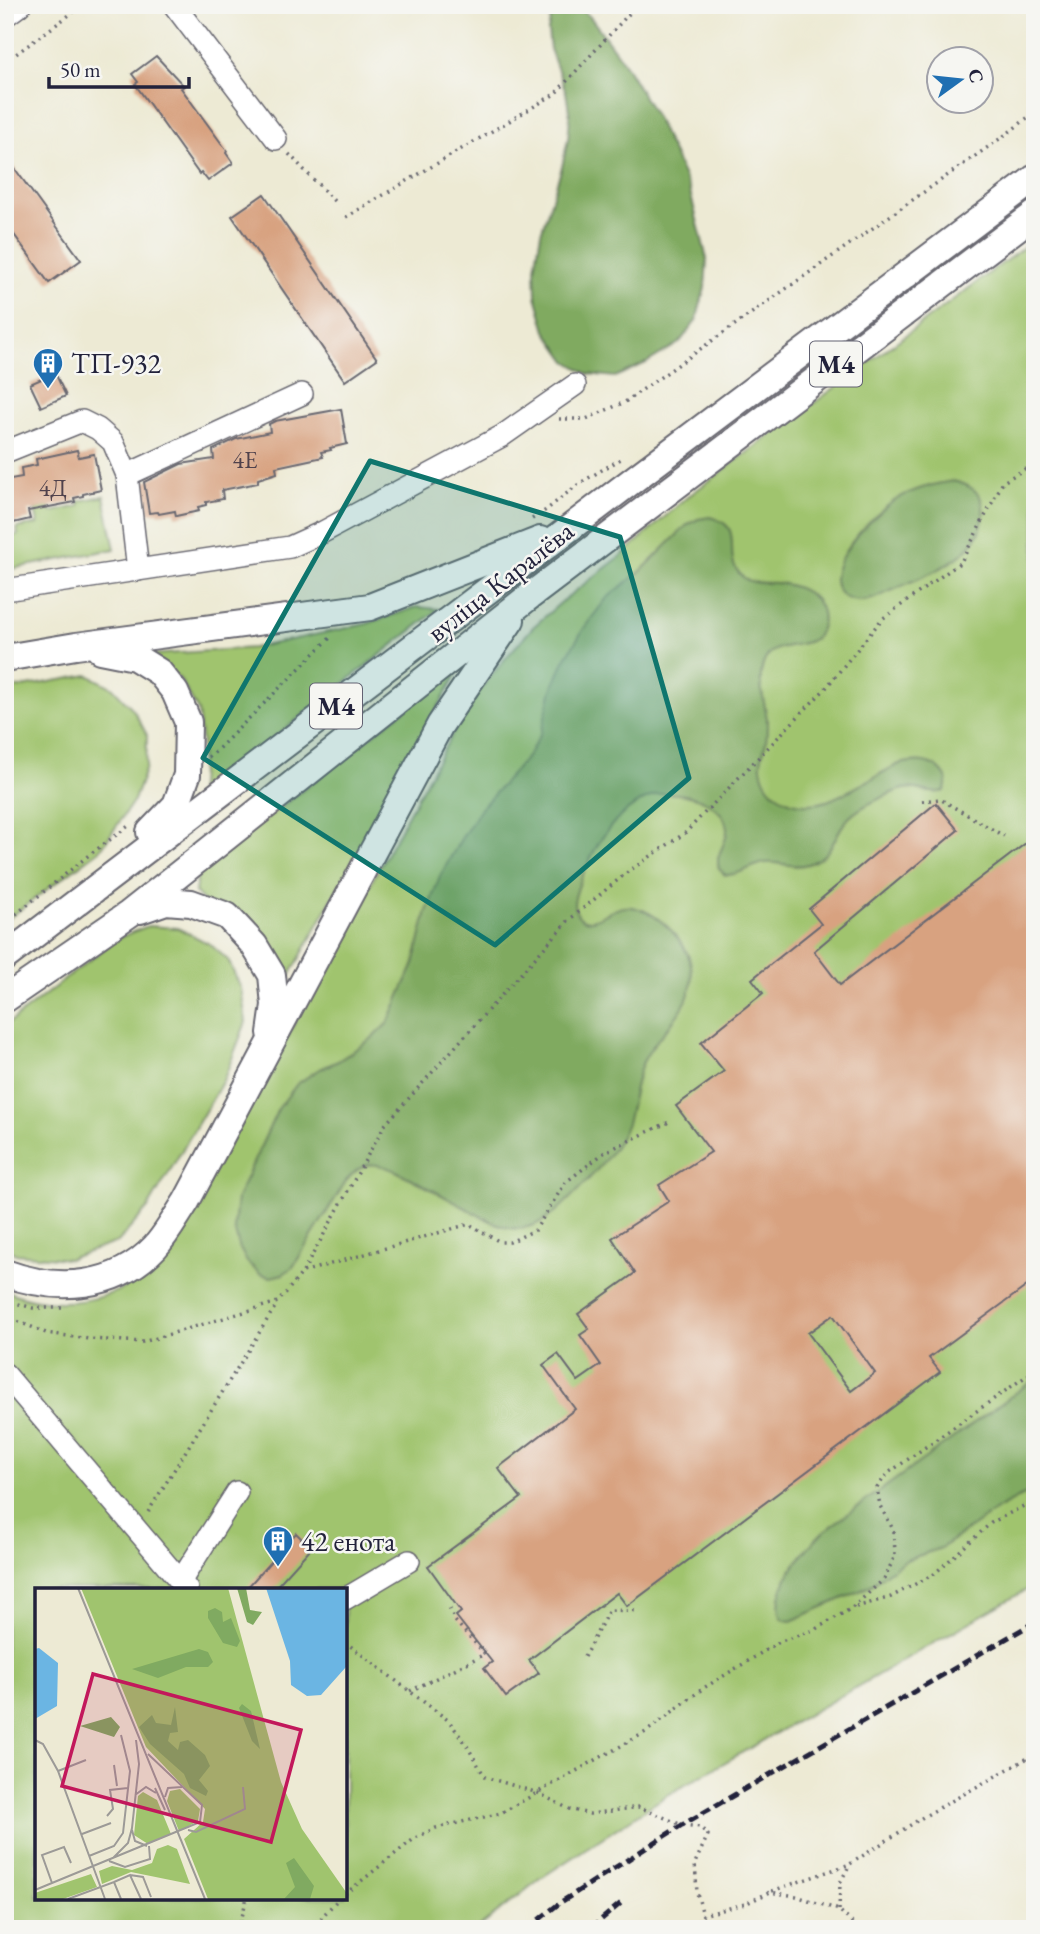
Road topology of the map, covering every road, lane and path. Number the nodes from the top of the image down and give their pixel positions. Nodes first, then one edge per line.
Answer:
1 (20, 5) edge
2 (83, 5) edge
3 (174, 5) edge
4 (636, 5) edge
5 (5, 16) edge
6 (5, 62) edge
7 (1035, 112) edge
8 (276, 139) joint
9 (1035, 178) edge
10 (335, 202) dead end
11 (1035, 214) edge
12 (346, 217) dead end
13 (575, 385) dead end
14 (302, 394) dead end
15 (526, 420) junction
16 (5, 452) edge
17 (625, 456) dead end
18 (1035, 463) edge
19 (127, 475) junction
20 (527, 522) dead end
21 (571, 527) junction
22 (138, 570) junction
23 (5, 590) edge
24 (526, 599) junction
25 (76, 646) junction
26 (5, 658) edge
27 (922, 801) dead end
28 (1004, 836) dead end
29 (101, 885) junction
30 (129, 914) junction
31 (5, 957) edge
32 (5, 999) edge
33 (270, 1047) junction
34 (669, 1122) dead end
35 (303, 1272) junction
36 (5, 1273) edge
37 (278, 1302) junction
38 (5, 1316) edge
39 (1035, 1370) edge
40 (5, 1374) edge
41 (237, 1492) dead end
42 (1035, 1500) edge
43 (137, 1530) junction
44 (409, 1561) dead end
45 (184, 1585) edge
46 (346, 1598) edge
47 (449, 1607) dead end
48 (852, 1608) junction
49 (639, 1611) dead end
50 (346, 1643) edge
51 (584, 1657) dead end
52 (410, 1691) junction
53 (1035, 1754) edge
54 (538, 1793) junction
55 (850, 1864) junction
56 (770, 1892) junction
57 (346, 1893) edge
58 (246, 1899) edge
59 (338, 1899) edge
60 (839, 1910) junction
61 (703, 1915) junction
62 (239, 1929) edge
63 (311, 1929) edge
64 (671, 1929) edge
65 (858, 1929) edge

1 - 5 street
2 - 6 path
3 - 8 street
4 - 12 path
7 - 15 path
8 - 10 path
9 - 21 main road, вуліца Каралёва / М4
11 - 24 main road, вуліца Каралёва / М4
13 - 15 street
14 - 19 street
15 - 22 street
16 - 19 street
17 - 20 path
18 - 35 path
19 - 22 street
21 - 25 main road
21 - 29 main road, вуліца Каралёва / М4
22 - 23 street
24 - 30 main road, вуліца Каралёва / М4
24 - 33 main road
25 - 26 main road
25 - 29 main road
27 - 28 path
29 - 31 main road, вуліца Каралёва / М4
30 - 32 main road, вуліца Каралёва / М4
30 - 33 main road
33 - 36 main road
34 - 35 path
35 - 37 path
37 - 38 path
37 - 43 path
39 - 48 path
40 - 43 street
41 - 45 street
42 - 48 path
43 - 45 street
44 - 46 street
47 - 52 path
48 - 54 path
49 - 51 path
50 - 52 path
52 - 54 path
53 - 55 path
54 - 57 path
54 - 61 path
55 - 56 path
55 - 60 path
56 - 60 path
56 - 61 path
58 - 62 path
59 - 63 path
60 - 65 path
61 - 64 path

